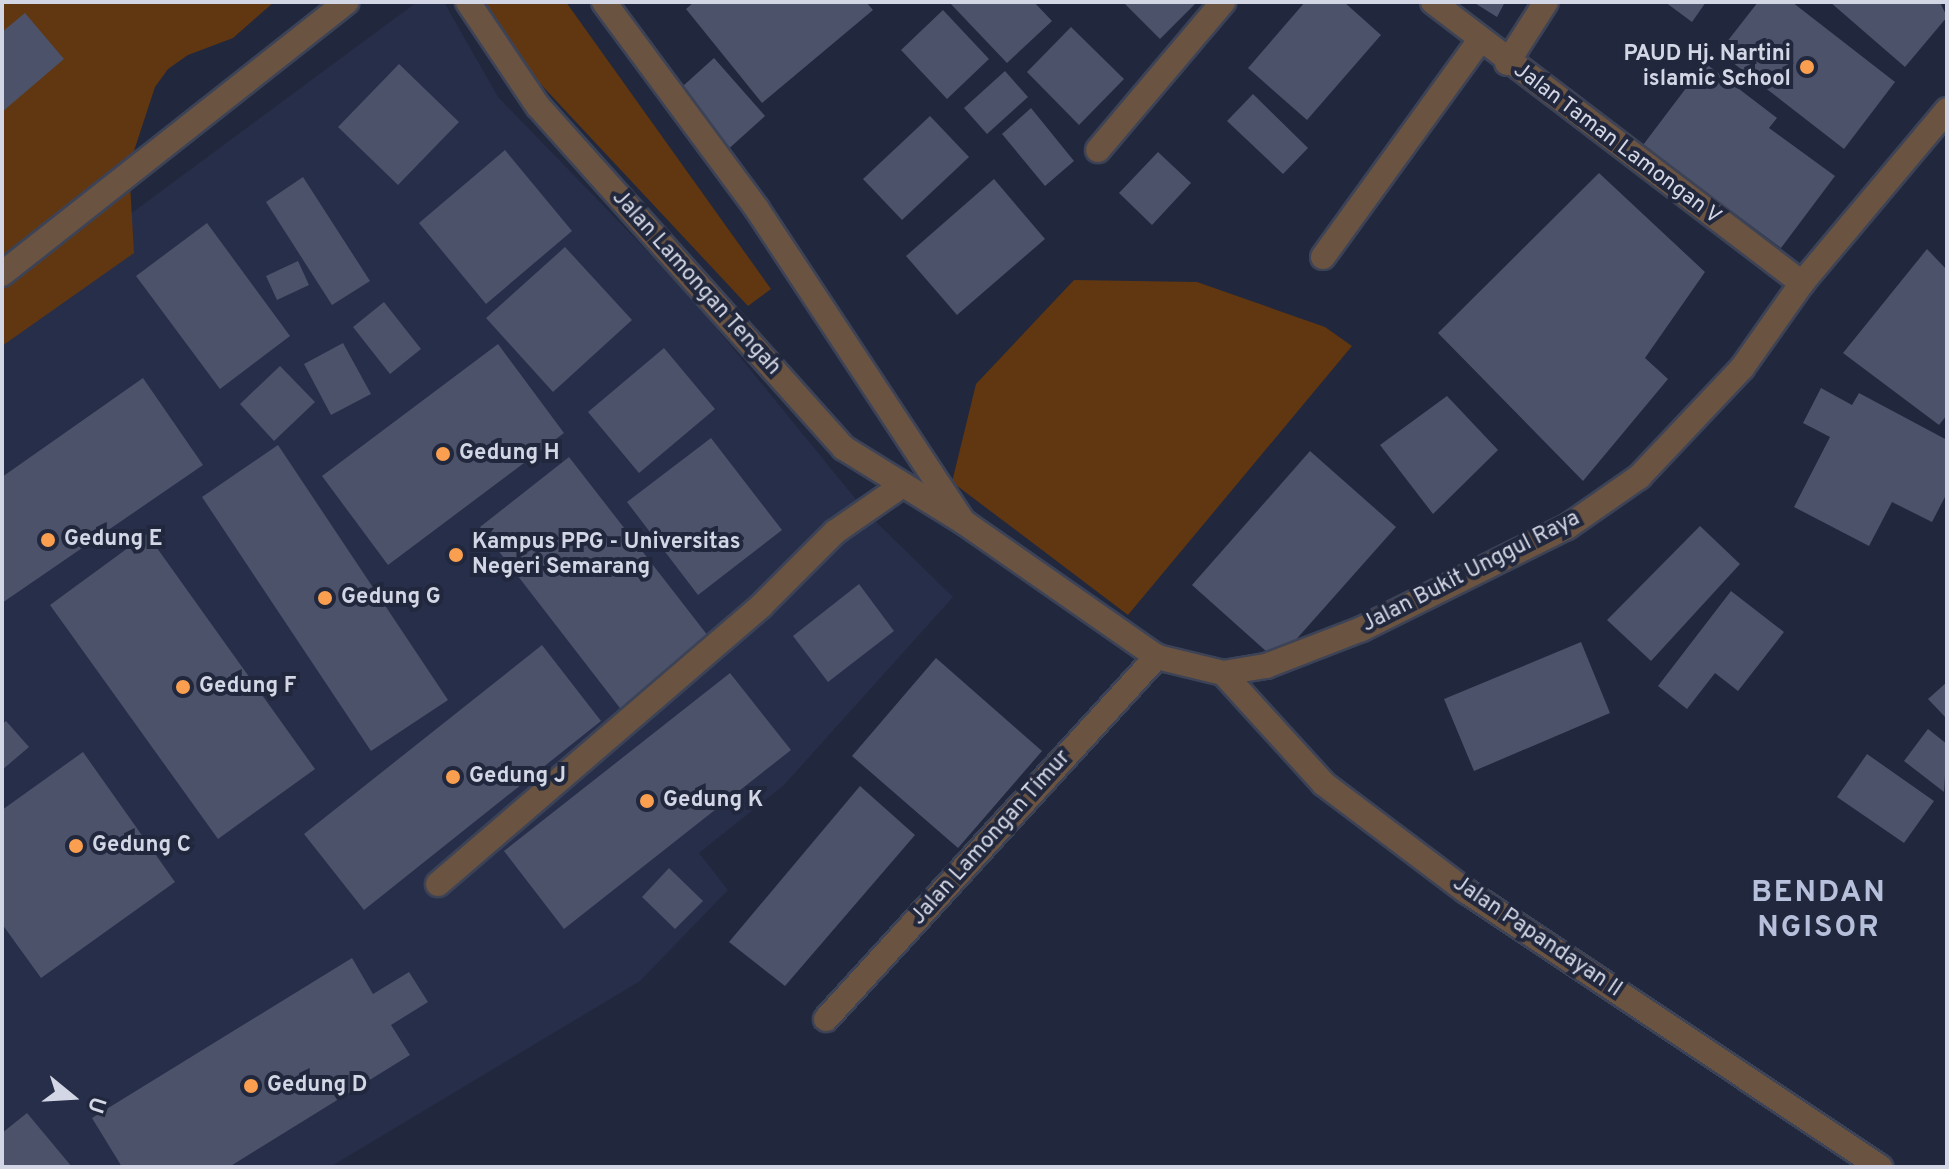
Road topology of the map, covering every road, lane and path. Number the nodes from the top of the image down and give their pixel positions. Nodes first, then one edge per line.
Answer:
1 (347, 2) edge
2 (468, 2) edge
3 (604, 2) edge
4 (1223, 2) edge
5 (1433, 2) edge
6 (1546, 2) edge
7 (1480, 40) junction
8 (1507, 63) junction
9 (1947, 110) edge
10 (1098, 150) dead end
11 (1323, 257) dead end
12 (2, 274) edge
13 (1802, 283) junction
14 (903, 485) junction
15 (965, 523) junction
16 (1157, 657) junction
17 (1223, 673) junction
18 (438, 884) dead end
19 (826, 1019) dead end
20 (1880, 1167) edge

1 - 12 street
2 - 14 street, Jalan Lamongan Tengah
3 - 15 street, Jalan Lamongan Tengah
4 - 10 street
5 - 7 street, Jalan Taman Lamongan V
6 - 8 street
7 - 8 street, Jalan Taman Lamongan V
7 - 11 street
8 - 13 street, Jalan Taman Lamongan V
9 - 13 street, Jalan Bukit Unggul Raya
13 - 17 street, Jalan Bukit Unggul Raya
14 - 15 street, Jalan Lamongan Tengah
14 - 18 street
15 - 16 street, Jalan Lamongan Tengah
16 - 17 street, Jalan Bukit Unggul Raya
16 - 19 street, Jalan Lamongan Timur
17 - 20 street, Jalan Papandayan II

